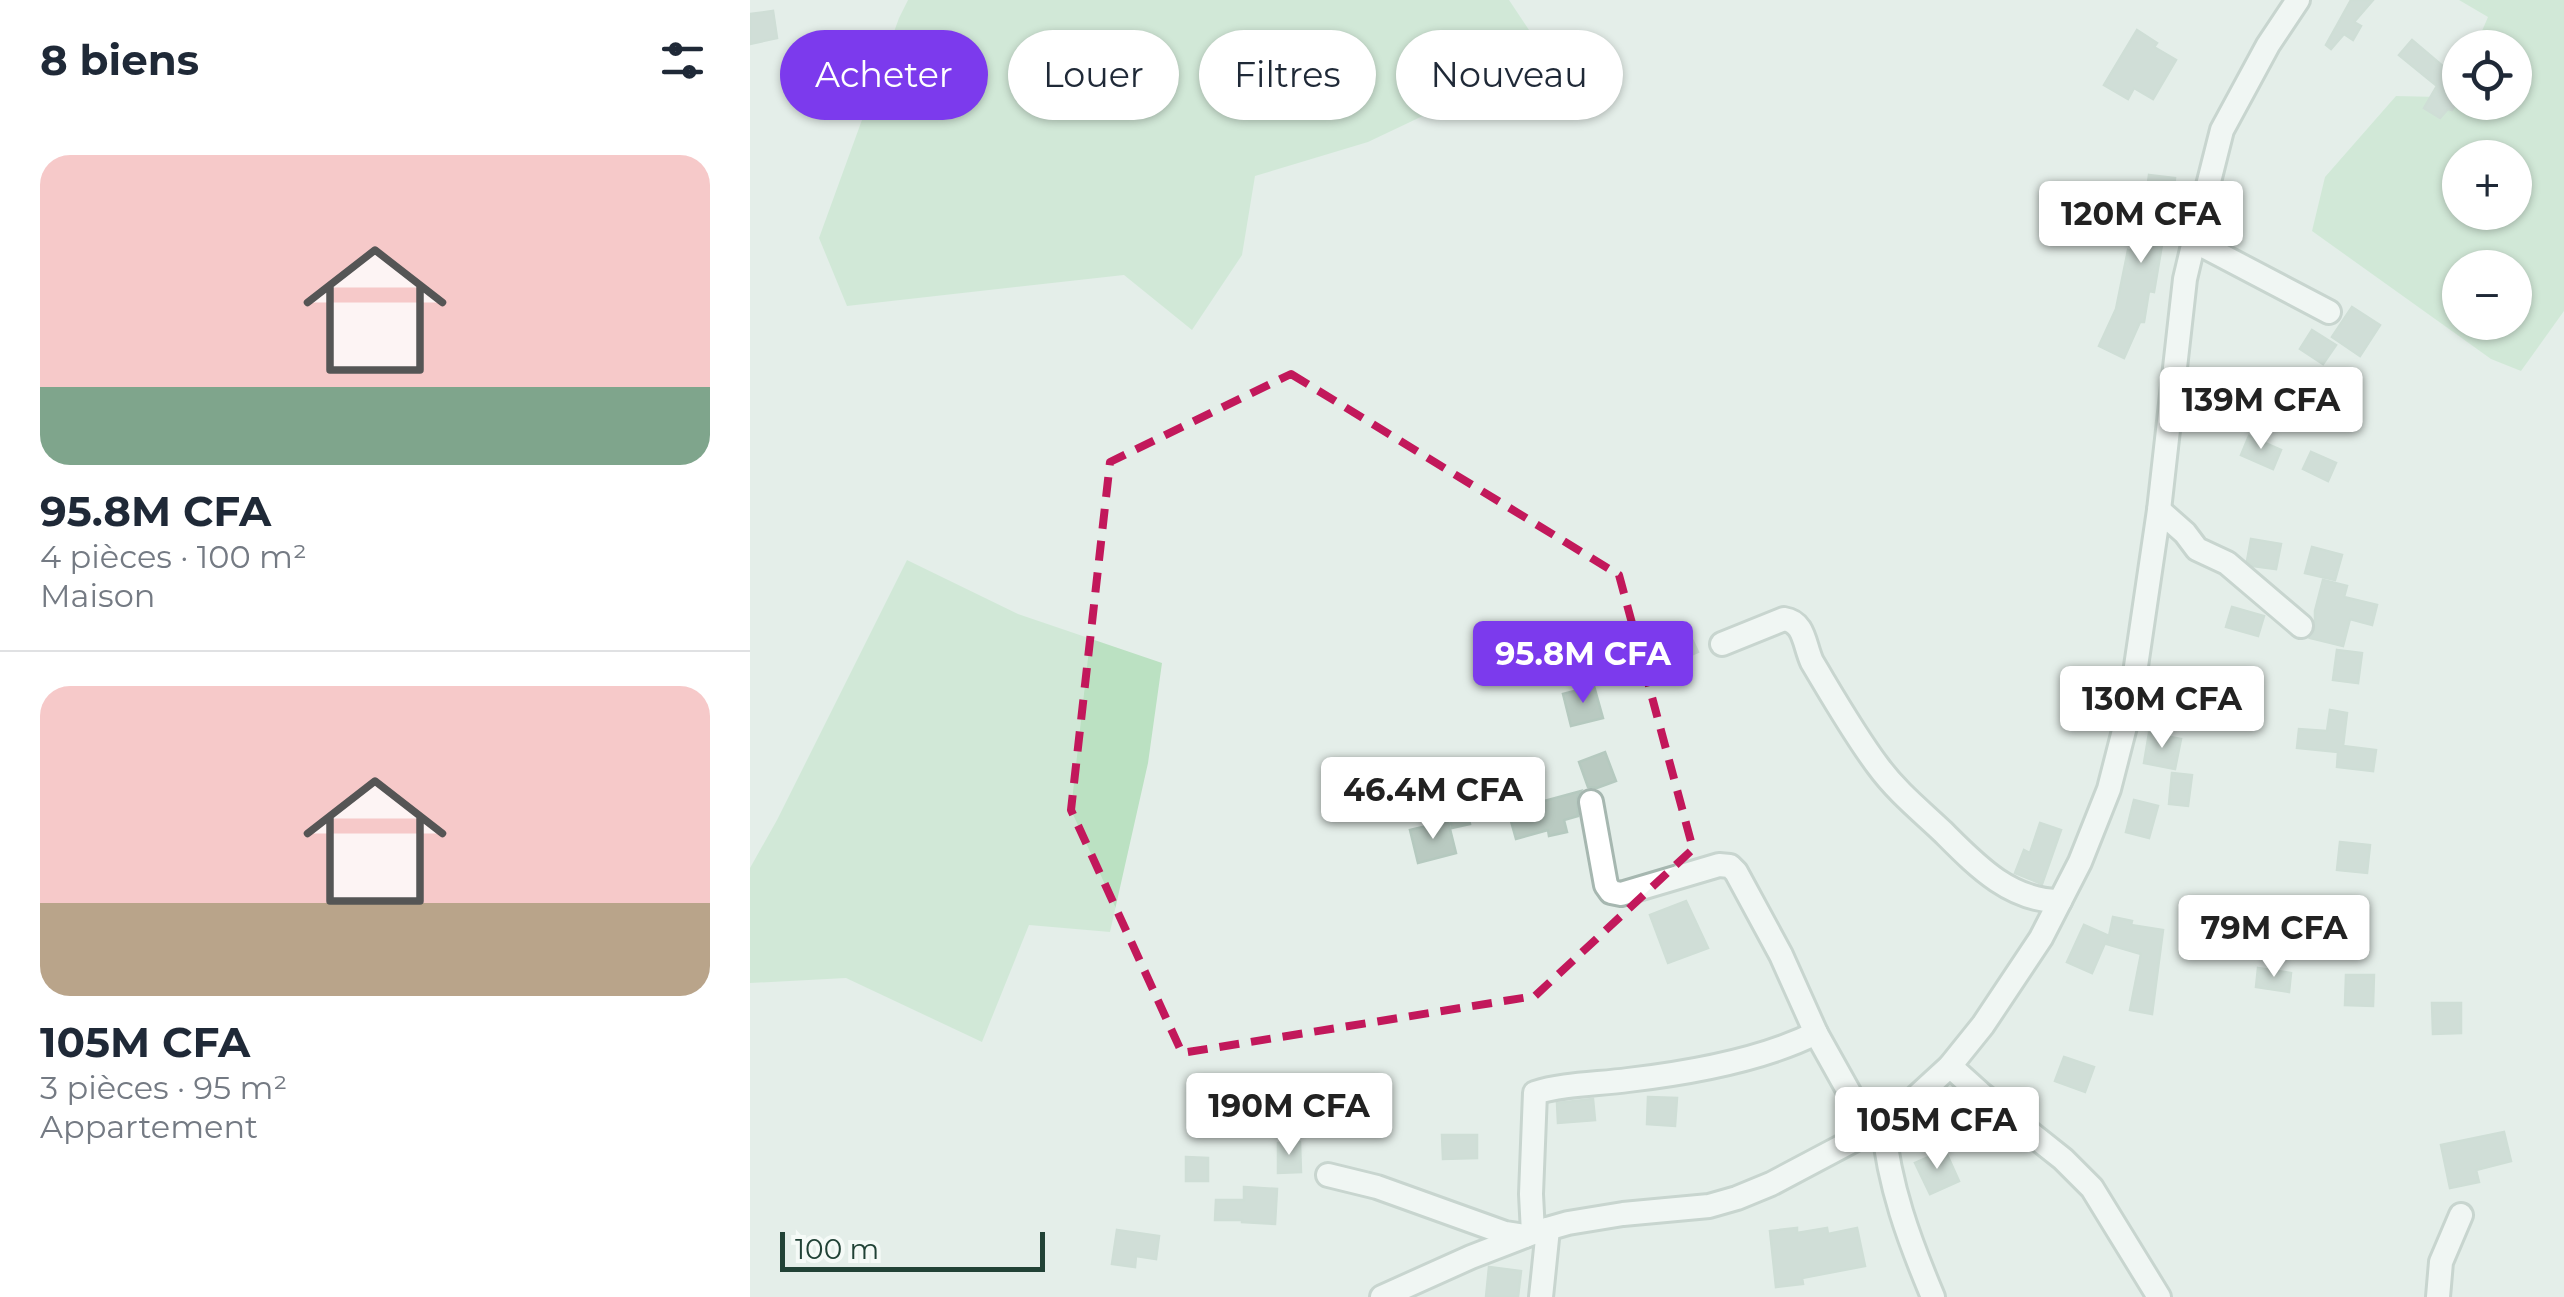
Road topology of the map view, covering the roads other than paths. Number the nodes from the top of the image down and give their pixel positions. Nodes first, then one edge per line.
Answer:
1 (2298, 0) edge
2 (2194, 241) junction
3 (2330, 312) dead end
4 (2159, 510) junction
5 (2301, 626) dead end
6 (1722, 644) dead end
7 (1592, 802) dead end
8 (2060, 901) junction
9 (1816, 1034) junction
10 (1950, 1066) junction
11 (1878, 1127) junction
12 (1328, 1175) dead end
13 (2462, 1215) dead end
14 (1536, 1233) junction
15 (1382, 1297) edge
16 (1542, 1297) edge
17 (1933, 1297) edge
18 (2160, 1297) edge
19 (2438, 1297) edge

1 - 2 street
2 - 3 street
2 - 4 street
4 - 5 street
4 - 8 street
6 - 8 street
7 - 9 street
8 - 10 street
9 - 11 street
9 - 14 street
10 - 11 street
10 - 18 street
11 - 14 street
11 - 17 street
12 - 14 street
13 - 19 street
14 - 15 street
14 - 16 street

